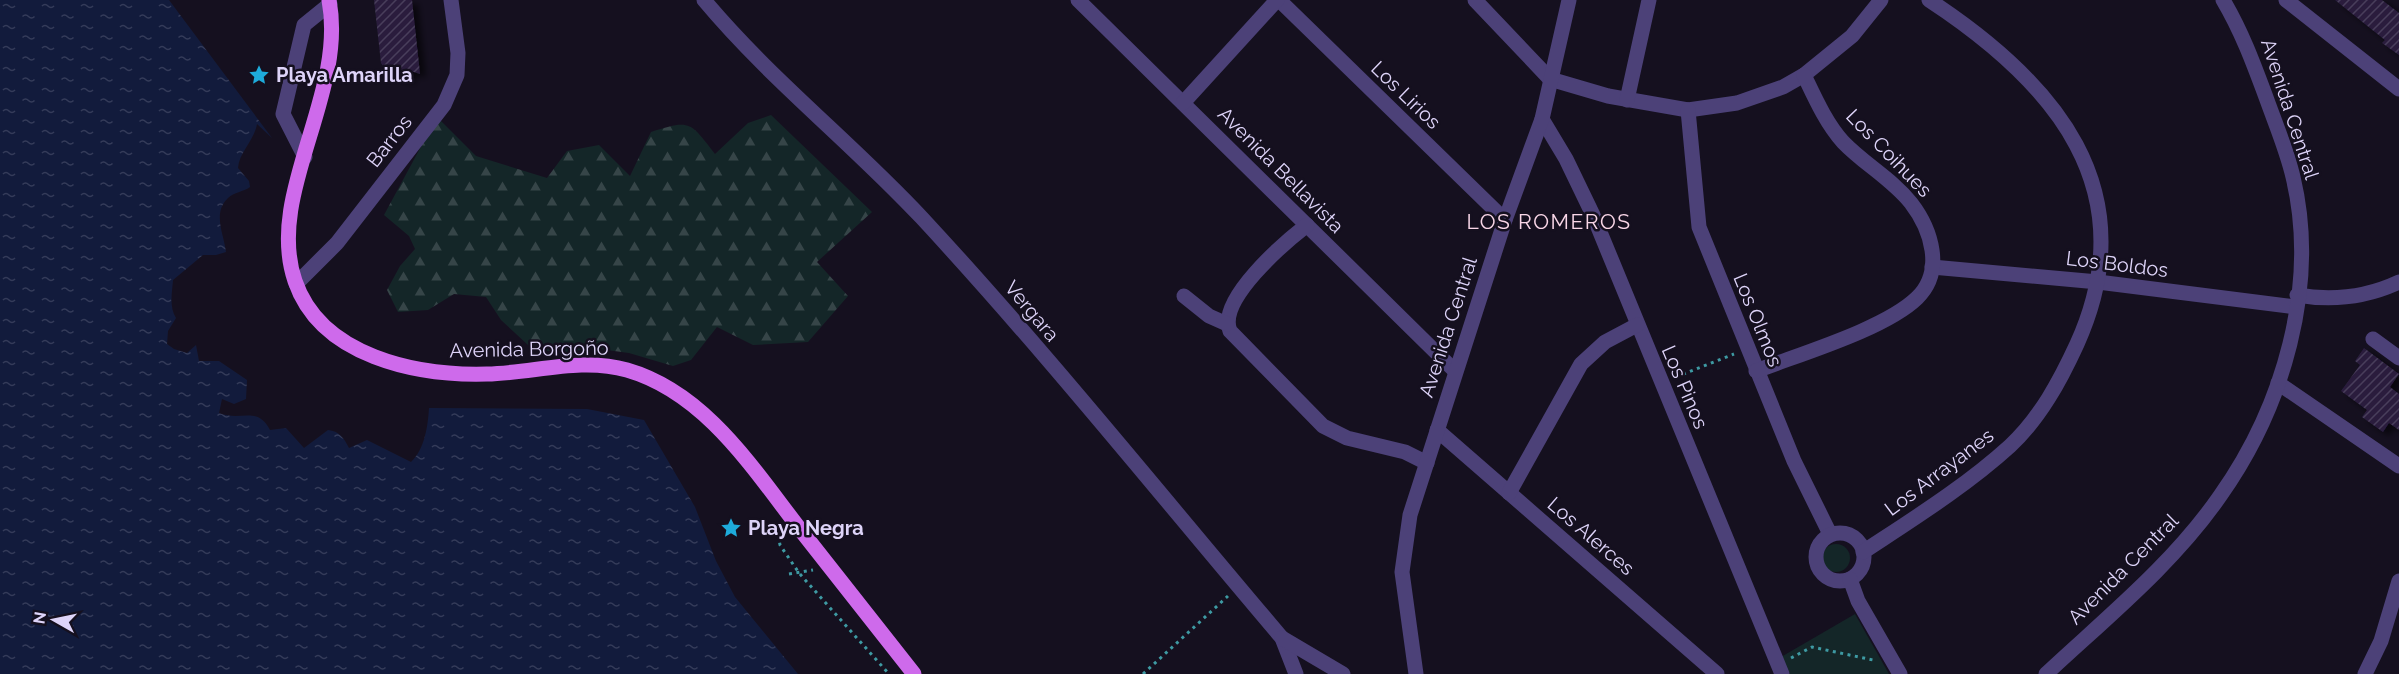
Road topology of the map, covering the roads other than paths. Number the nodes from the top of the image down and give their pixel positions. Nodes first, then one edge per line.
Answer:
1 (451, 0) edge
2 (704, 0) edge
3 (1078, 0) edge
4 (1278, 0) edge
5 (1475, 0) edge
6 (1486, 0) edge
7 (1569, 0) edge
8 (1649, 0) edge
9 (1881, 0) edge
10 (1929, 0) edge
11 (2286, 0) edge
12 (329, 2) edge
13 (2230, 4) edge
14 (1490, 16) junction
15 (1804, 75) junction
16 (1550, 79) junction
17 (2399, 89) edge
18 (1627, 100) junction
19 (1183, 103) junction
20 (1688, 110) junction
21 (1542, 119) junction
22 (305, 157) junction
23 (1505, 220) junction
24 (1307, 225) junction
25 (1932, 267) junction
26 (2098, 282) junction
27 (2399, 282) edge
28 (296, 284) junction
29 (1184, 296) dead end
30 (2297, 301) junction
31 (1227, 324) junction
32 (1637, 325) junction
33 (2373, 339) dead end
34 (2399, 358) edge
35 (1455, 371) junction
36 (1756, 371) junction
37 (2278, 383) junction
38 (1437, 430) junction
39 (1427, 463) junction
40 (2399, 466) edge
41 (1509, 493) junction
42 (1830, 534) junction
43 (1863, 552) junction
44 (1850, 579) junction
45 (2399, 581) edge
46 (1282, 638) junction
47 (1780, 669) edge
48 (1897, 669) edge
49 (914, 674) edge
50 (1296, 674) edge
51 (1343, 674) edge
52 (1416, 674) edge
53 (1717, 674) edge
54 (2046, 674) edge
55 (2365, 674) edge

1 - 28 street, Barros
2 - 46 street, Vergara
3 - 19 street, Avenida Bellavista
4 - 19 street
4 - 23 street, Los Lirios
5 - 14 street
6 - 14 street
7 - 16 street, Avenida Central
8 - 18 street
9 - 15 street
10 - 26 street, Los Arrayanes
11 - 17 street
12 - 22 main road, Avenida Borgoño
12 - 22 street
13 - 30 street, Avenida Central
14 - 16 street
15 - 20 street
15 - 25 street, Los Coihues
16 - 18 street
16 - 21 street, Avenida Central
18 - 20 street
19 - 24 street, Avenida Bellavista
20 - 36 street, Los Olmos
21 - 23 street, Avenida Central
21 - 32 street, Los Pinos
22 - 28 main road, Avenida Borgoño
23 - 35 street, Avenida Central
24 - 31 street
24 - 35 street, Avenida Bellavista
25 - 26 street, Los Boldos
25 - 36 street
26 - 30 street, Los Boldos
26 - 43 street, Los Arrayanes
27 - 30 street, Los Boldos
28 - 49 main road, Avenida Borgoño
29 - 31 street
30 - 37 street, Avenida Central
31 - 39 street
32 - 41 street
32 - 47 street, Los Pinos
33 - 34 street
35 - 38 street, Avenida Central
36 - 42 street, Los Olmos
37 - 40 street
37 - 54 street, Avenida Central
38 - 39 street, Avenida Central
38 - 41 street, Los Alerces
39 - 52 street, Avenida Central
41 - 53 street, Los Alerces
42 - 43 street
42 - 44 street
43 - 44 street
44 - 48 street
45 - 55 street
46 - 50 street, Vergara
46 - 51 street

